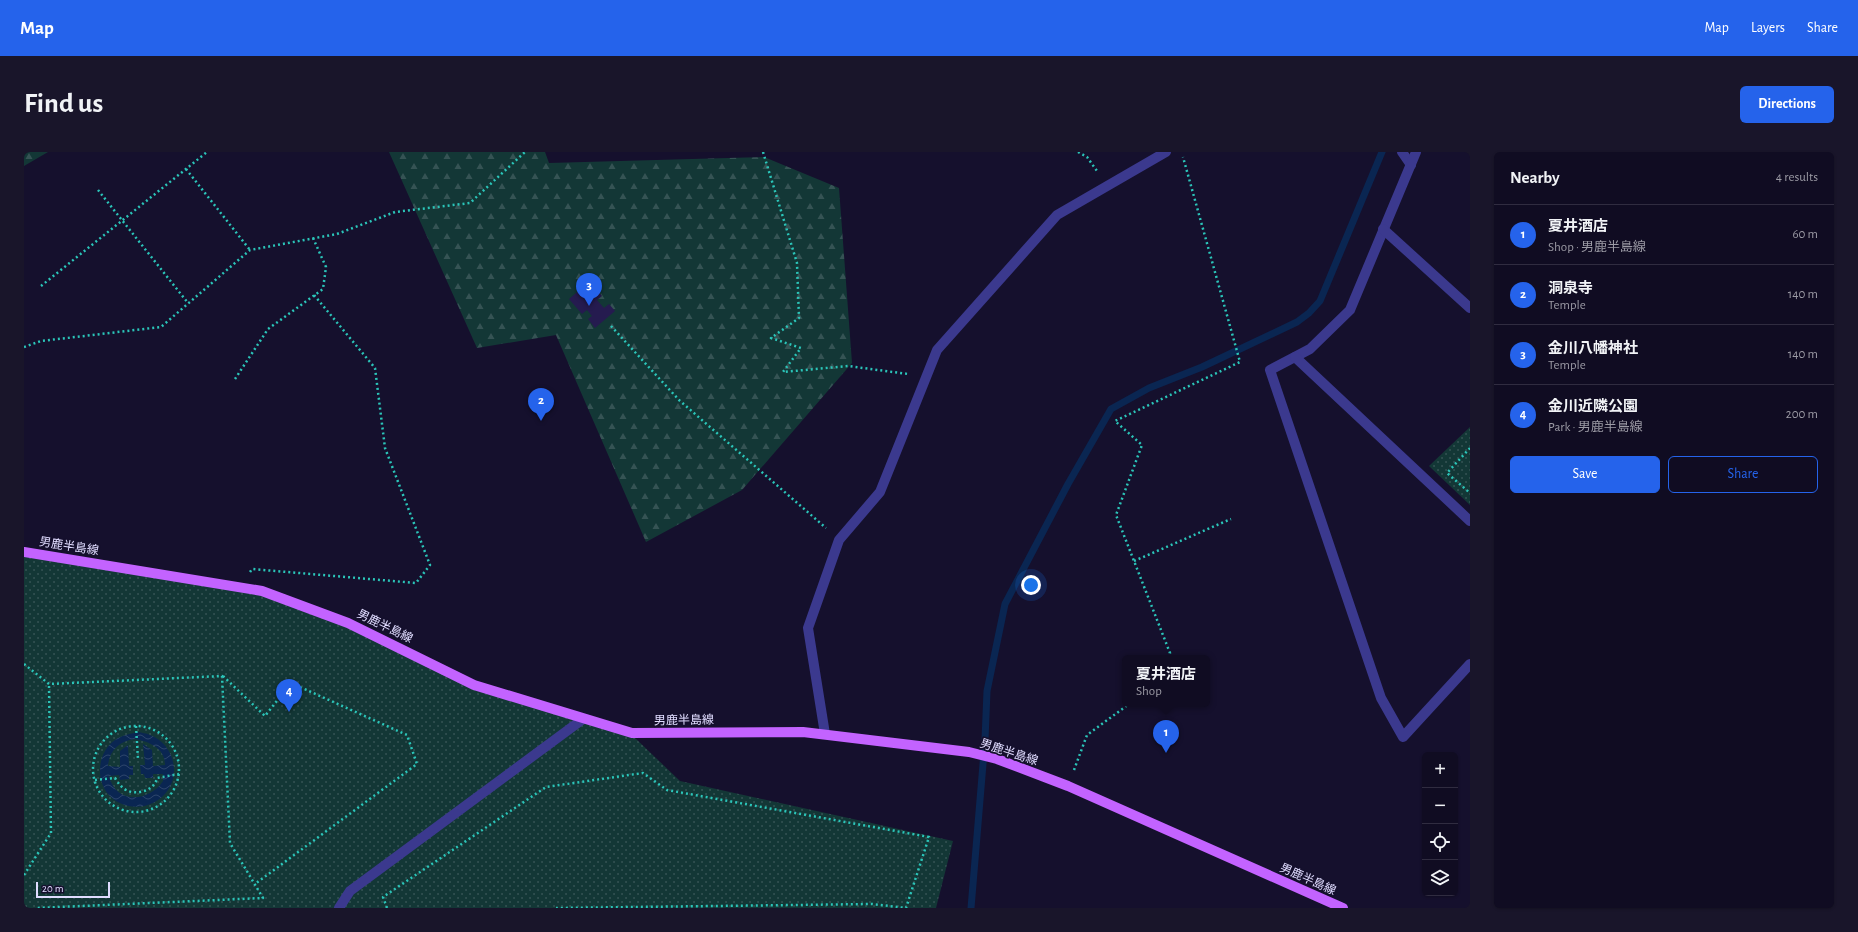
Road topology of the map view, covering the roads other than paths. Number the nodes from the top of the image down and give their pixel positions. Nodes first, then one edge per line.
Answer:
1 (1166, 152) edge
2 (1402, 152) edge
3 (1416, 152) edge
4 (1411, 164) junction
5 (1384, 229) junction
6 (1470, 308) edge
7 (1295, 357) junction
8 (1470, 521) edge
9 (24, 552) edge
10 (1470, 664) edge
11 (583, 719) junction
12 (825, 734) junction
13 (339, 908) edge
14 (1342, 908) edge

1 - 12 street
2 - 4 street
3 - 4 street
4 - 5 street
5 - 6 street
5 - 7 street
7 - 8 street
7 - 10 street
9 - 11 main road, 男鹿半島線
11 - 12 main road, 男鹿半島線
11 - 13 street
12 - 14 main road, 男鹿半島線

